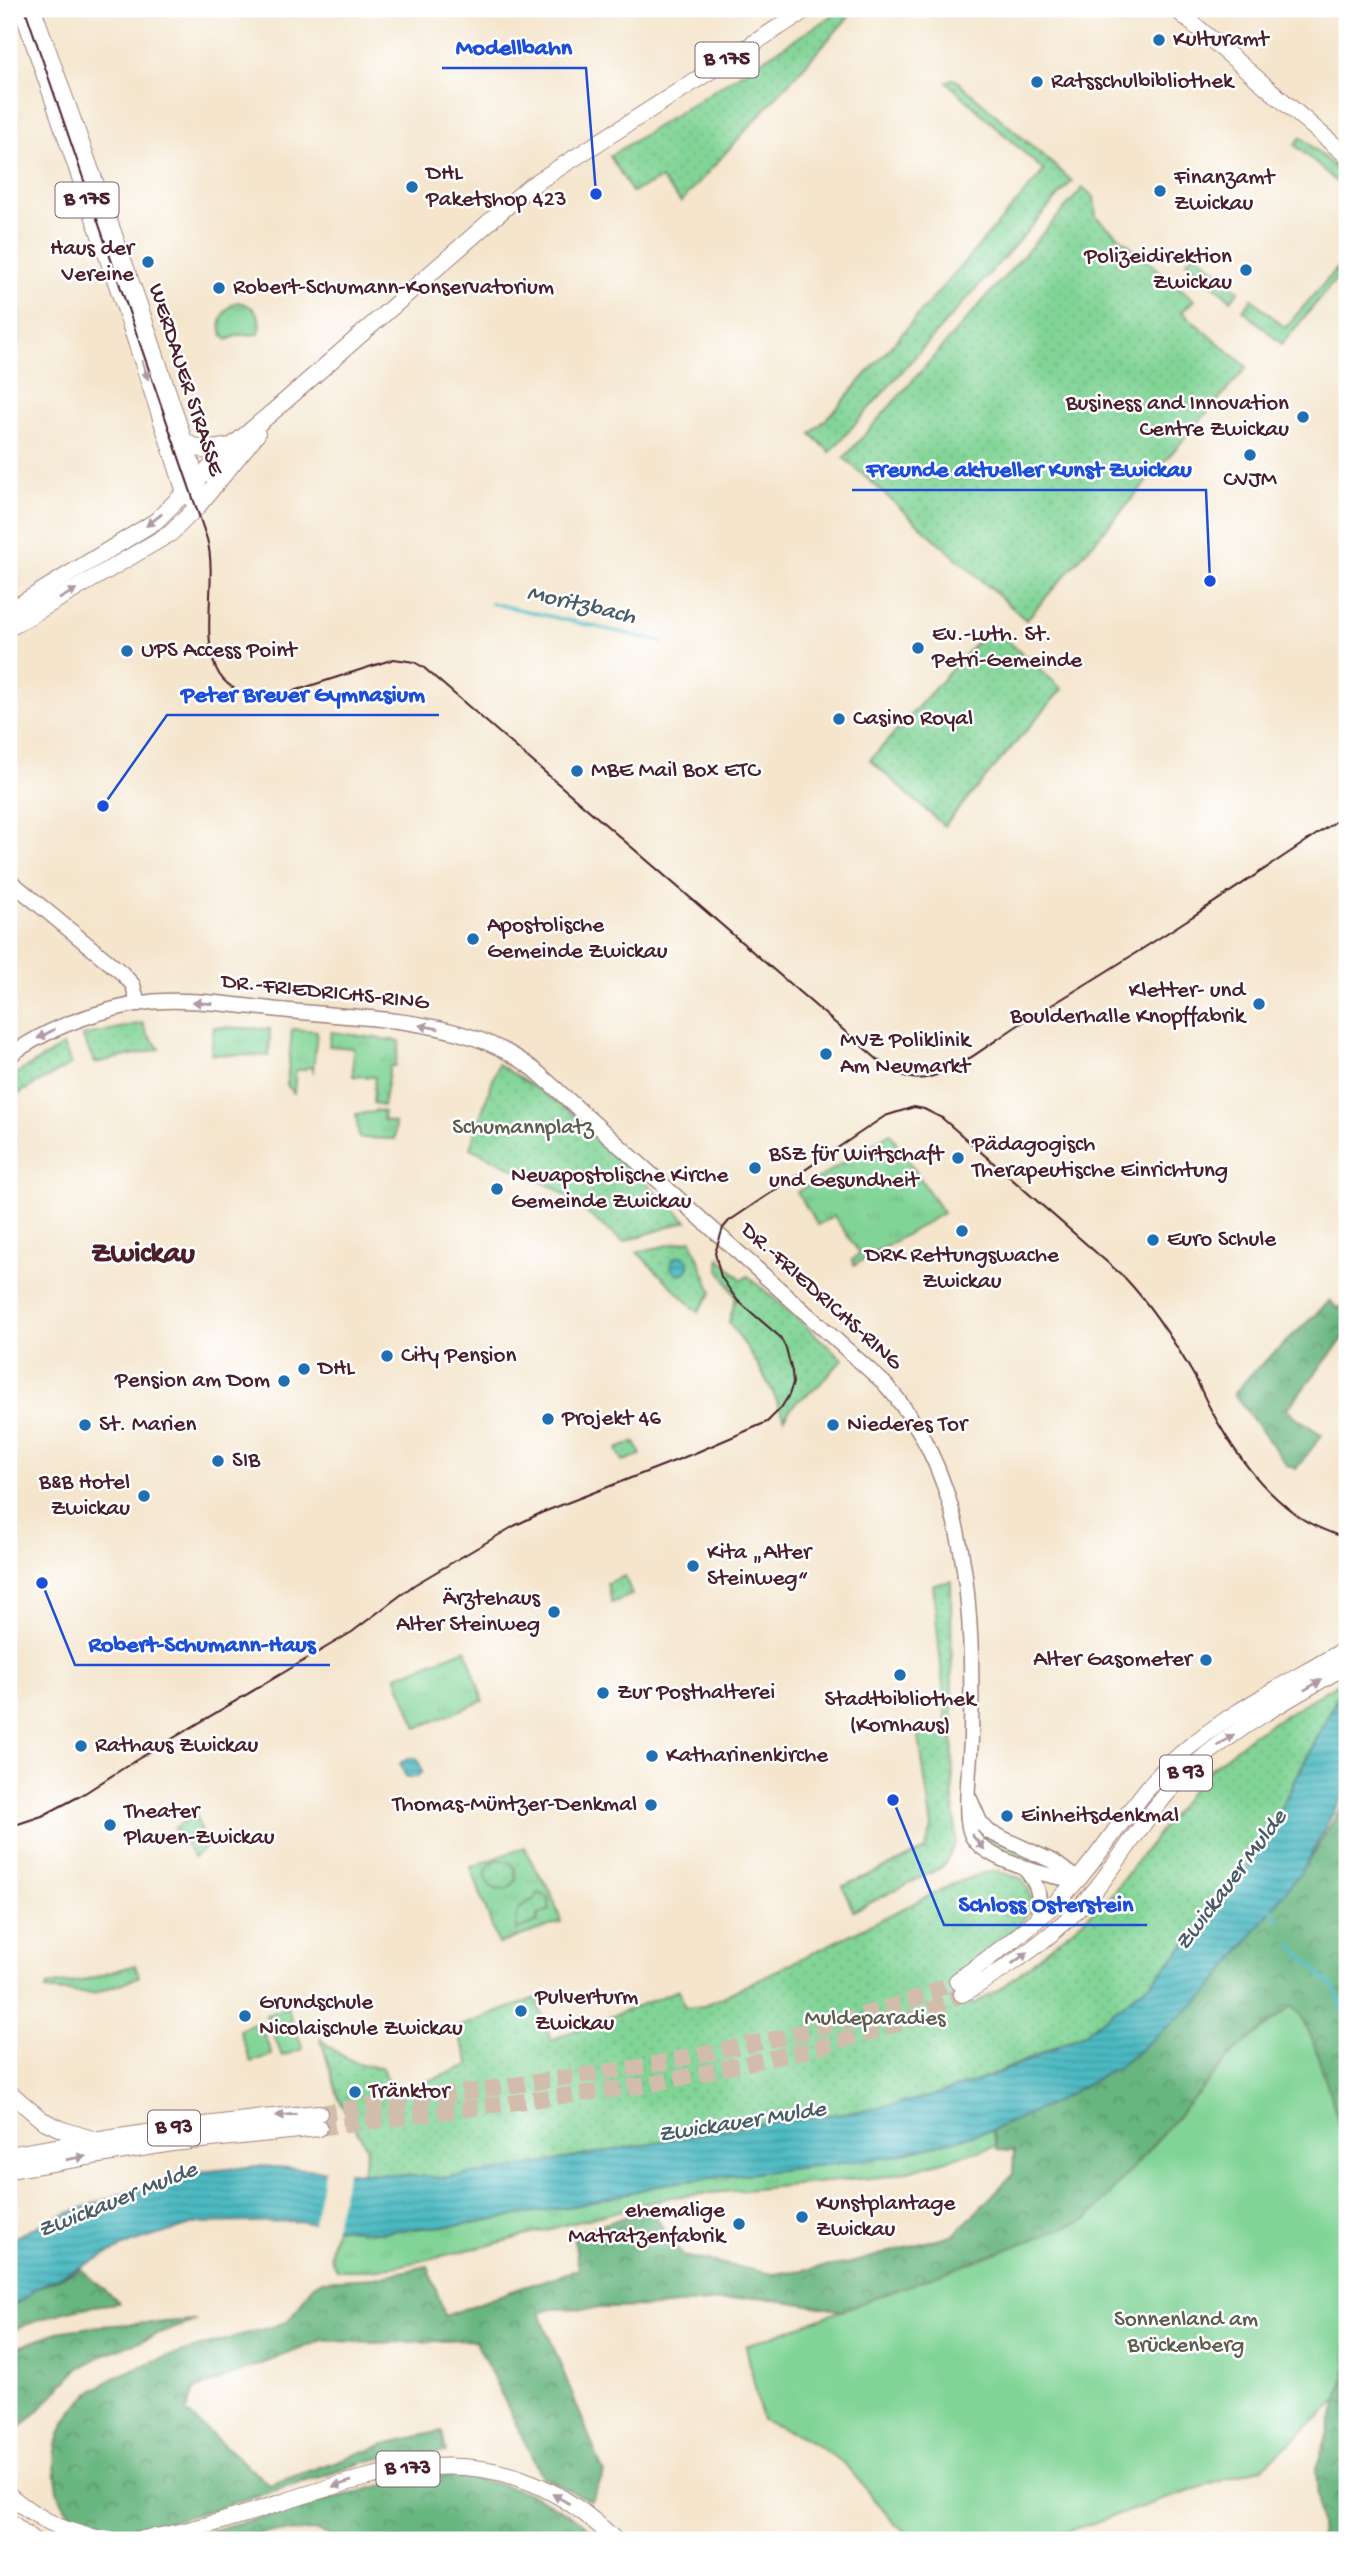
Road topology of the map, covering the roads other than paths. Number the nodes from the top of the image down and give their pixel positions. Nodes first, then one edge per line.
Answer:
1 (22, 9) edge
2 (33, 9) edge
3 (807, 9) edge
4 (1176, 9) edge
5 (1347, 156) edge
6 (276, 409) junction
7 (184, 442) junction
8 (232, 446) junction
9 (197, 480) junction
10 (185, 492) junction
11 (198, 506) junction
12 (9, 611) edge
13 (9, 628) edge
14 (9, 880) edge
15 (138, 1004) junction
16 (9, 1056) edge
17 (1347, 1648) edge
18 (1347, 1665) edge
19 (969, 1794) junction
20 (1022, 1866) junction
21 (1077, 1880) junction
22 (1094, 1892) junction
23 (1038, 1919) junction
24 (9, 2092) edge
25 (94, 2140) junction
26 (9, 2155) edge
27 (9, 2170) edge
28 (9, 2495) edge
29 (9, 2521) edge
30 (33, 2540) edge
31 (111, 2540) edge
32 (137, 2540) edge
33 (615, 2540) edge

1 -> 10 main road, WERDAUER STRASSE / B 175
2 - 7 main road, WERDAUER STRASSE / B 175
3 - 6 main road, B 175
4 - 5 main road
6 - 8 main road, B 175
6 - 11 main road, B 175
7 - 8 main road
7 - 9 main road, WERDAUER STRASSE / B 175
8 - 9 main road, B 175
9 - 10 main road
9 - 11 main road, WERDAUER STRASSE / B 175
10 - 11 main road, WERDAUER STRASSE / B 175
10 -> 12 main road
13 -> 11 main road
14 - 15 main road
15 -> 16 main road, DR.-FRIEDRICHS-RING
19 -> 15 main road, DR.-FRIEDRICHS-RING
17 - 21 main road, B 93
22 -> 18 main road, B 93
19 -> 20 main road, DR.-FRIEDRICHS-RING
19 - 21 main road, DR.-FRIEDRICHS-RING
20 - 21 main road, DR.-FRIEDRICHS-RING
20 - 23 main road
21 - 22 main road, DR.-FRIEDRICHS-RING
21 - 23 main road, B 93
23 -> 22 main road, B 93
24 - 25 main road
25 - 26 main road, B 93
27 -> 25 main road, B 93
28 - 31 main road
29 - 30 main road
33 -> 32 main road, B 173

